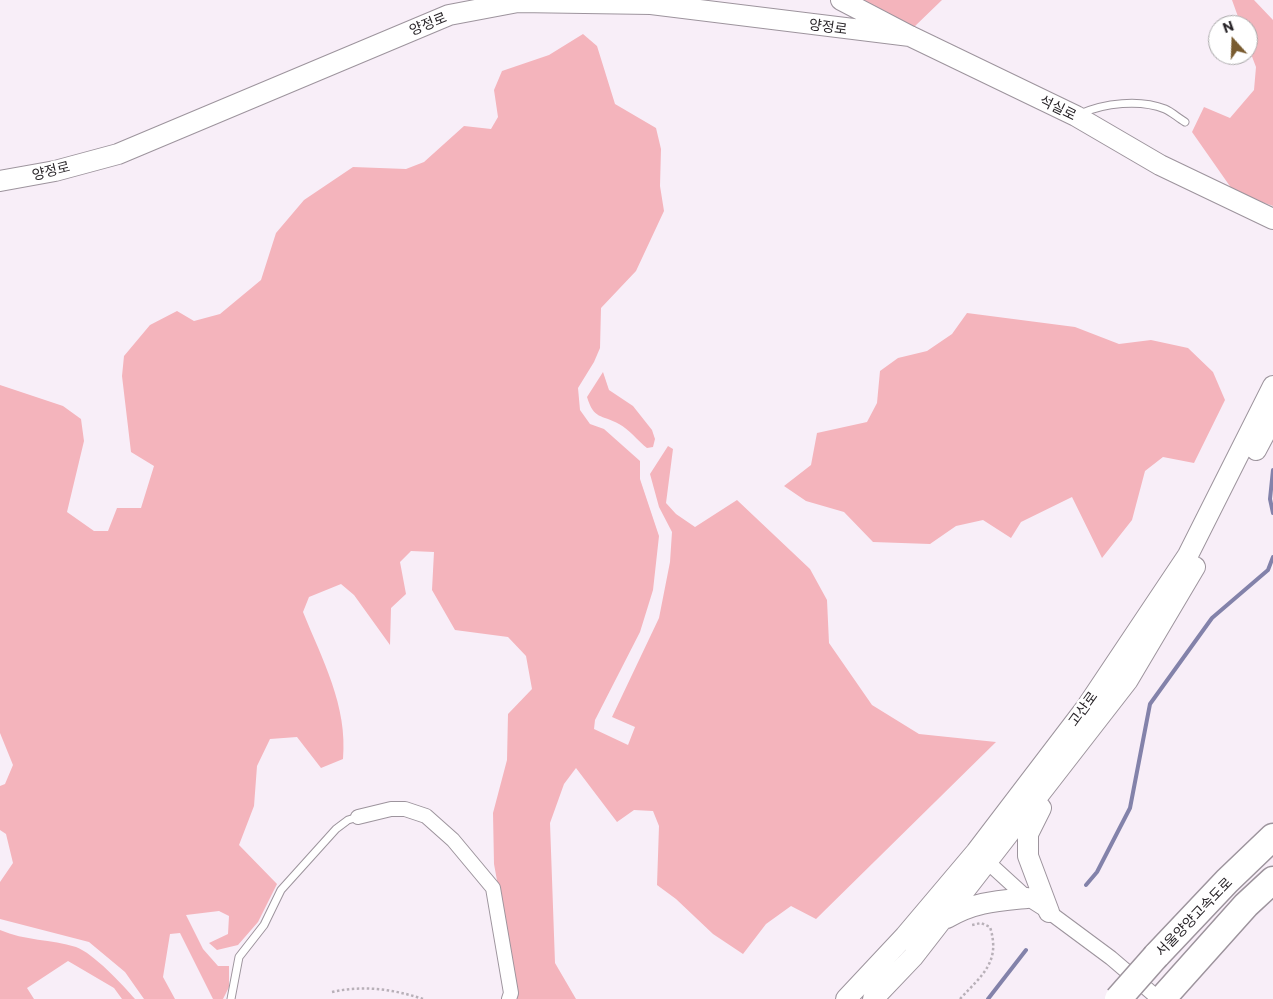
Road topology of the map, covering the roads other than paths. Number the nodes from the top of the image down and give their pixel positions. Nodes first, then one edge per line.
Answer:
1 (847, 3) edge
2 (852, 31) junction
3 (910, 36) junction
4 (1076, 116) junction
5 (1185, 122) dead end
6 (0, 181) edge
7 (1248, 209) junction
8 (1273, 219) edge
9 (1273, 236) edge
10 (1273, 386) edge
11 (1273, 418) edge
12 (1062, 768) junction
13 (358, 817) joint
14 (1273, 837) edge
15 (982, 857) junction
16 (1273, 880) edge
17 (1027, 898) junction
18 (1049, 912) junction
19 (945, 919) junction
20 (231, 999) edge
21 (509, 999) edge
22 (846, 999) edge
23 (873, 999) edge
24 (1118, 999) edge
25 (1160, 999) edge

1 - 2 street
1 - 3 street, 석실로
2 - 3 street, 양정로
2 - 6 street, 양정로
3 - 4 street, 석실로
4 - 5 lane
4 - 7 street, 석실로
7 - 8 street, 석실로
7 - 9 street
10 - 15 street, 고산로
11 - 12 street, 고산로
12 - 15 street, 고산로
12 - 18 street
13 - 20 lane
13 - 21 street
14 - 24 highway, 서울양양고속도로, bridge
15 - 17 street
15 - 19 street, 고산로
15 - 22 street, 고산로
16 - 25 highway
17 - 18 street
17 - 19 street
18 - 25 street
19 - 23 street, 고산로

